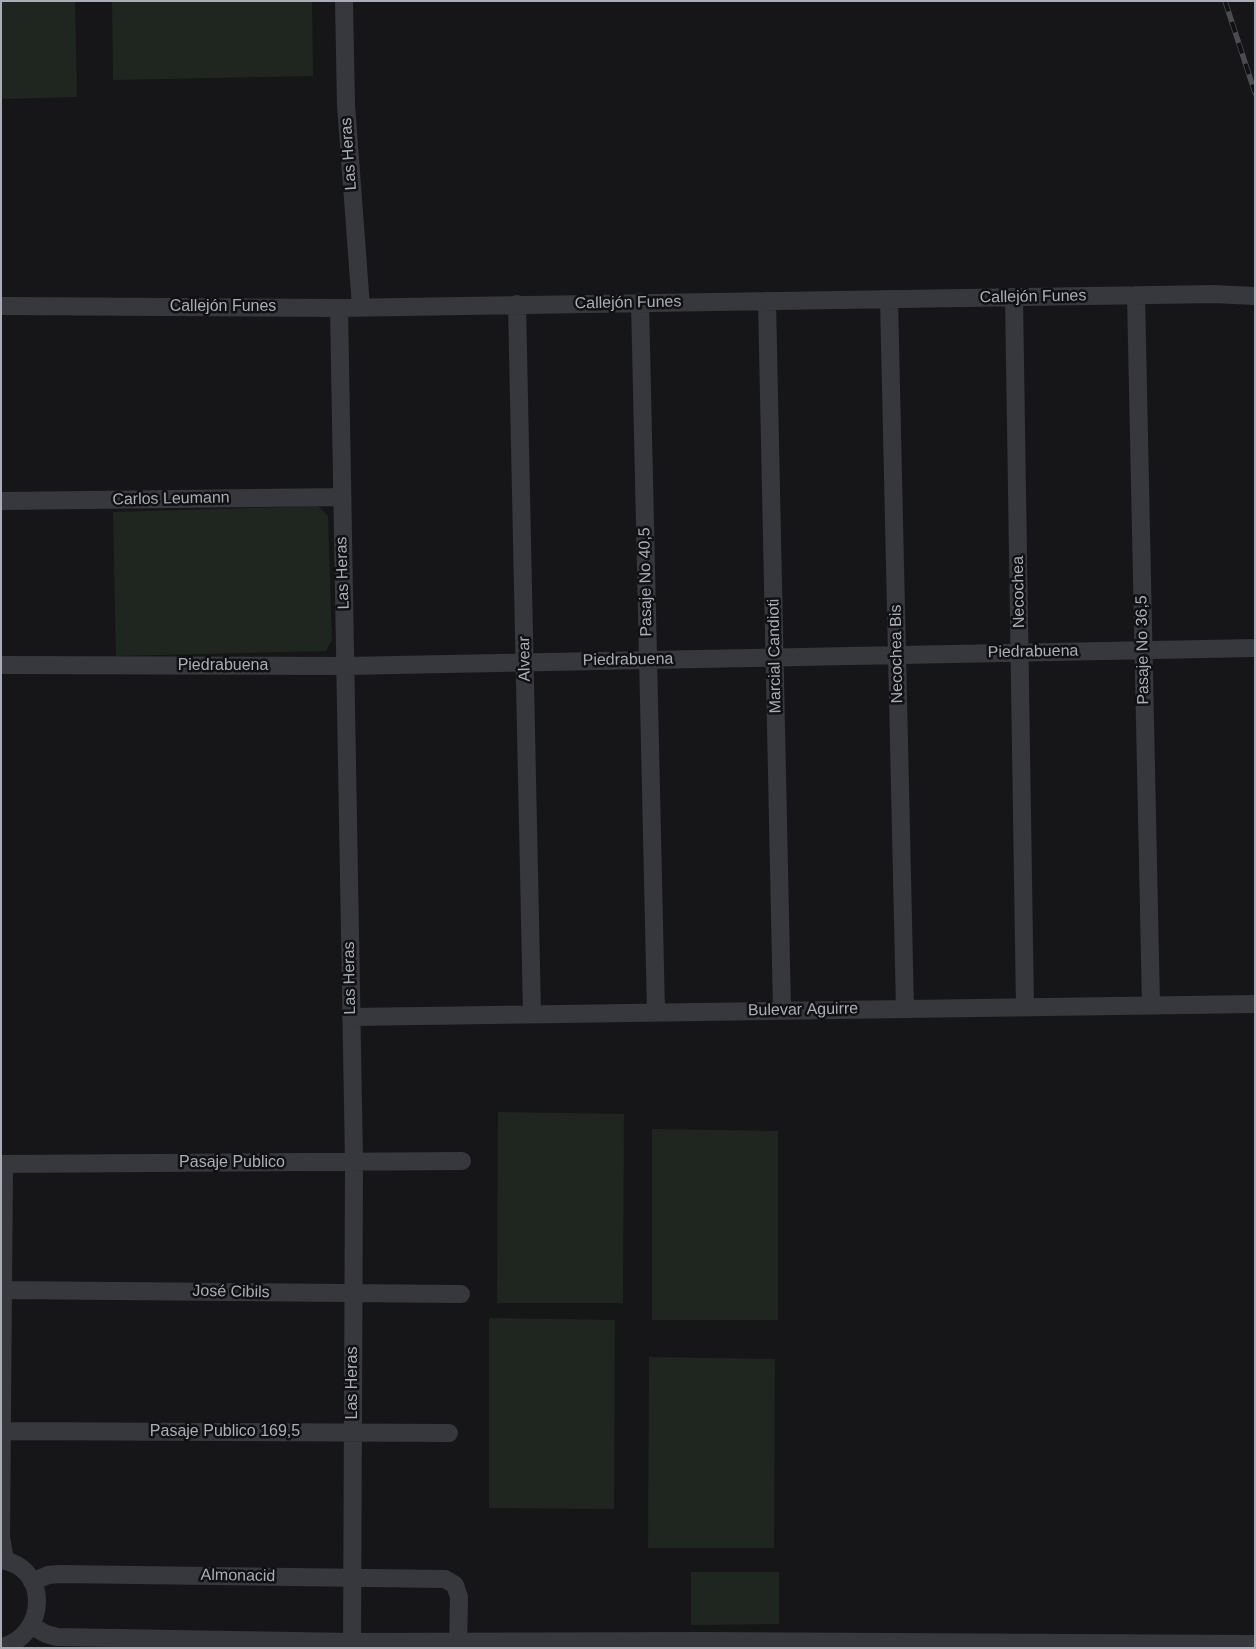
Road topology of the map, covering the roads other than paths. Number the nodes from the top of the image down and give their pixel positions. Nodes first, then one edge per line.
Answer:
1 (344, 1) edge
2 (1136, 295) junction
3 (1255, 296) edge
4 (1014, 297) junction
5 (889, 299) junction
6 (767, 301) junction
7 (640, 302) junction
8 (517, 304) junction
9 (1, 306) edge
10 (361, 307) junction
11 (339, 308) junction
12 (341, 497) junction
13 (1, 501) edge
14 (1255, 648) edge
15 (1143, 650) junction
16 (1020, 652) junction
17 (897, 655) junction
18 (775, 657) junction
19 (648, 660) junction
20 (525, 662) junction
21 (1, 666) edge
22 (346, 666) junction
23 (1255, 1004) edge
24 (1151, 1005) junction
25 (1025, 1007) junction
26 (905, 1009) junction
27 (782, 1010) junction
28 (656, 1012) junction
29 (532, 1014) junction
30 (351, 1017) junction
31 (462, 1161) dead end
32 (354, 1162) junction
33 (3, 1164) edge
34 (2, 1290) edge
35 (354, 1293) junction
36 (461, 1294) dead end
37 (2, 1431) edge
38 (353, 1433) junction
39 (449, 1433) dead end
40 (3, 1560) edge
41 (352, 1578) junction
42 (32, 1582) junction
43 (32, 1626) junction
44 (458, 1644) edge
45 (583, 1644) edge
46 (704, 1644) edge
47 (1255, 1644) edge
48 (352, 1645) edge
49 (827, 1645) edge
50 (954, 1645) edge
51 (1082, 1645) edge
52 (1182, 1646) edge
53 (6, 1647) edge

1 - 10 street, Las Heras
2 - 3 street, Callejón Funes
2 - 4 street, Callejón Funes
2 - 15 street, Pasaje No 36,5
4 - 5 street, Callejón Funes
4 - 16 street, Necochea
5 - 6 street, Callejón Funes
5 - 17 street, Necochea Bis
6 - 7 street, Callejón Funes
6 - 18 street, Marcial Candioti
7 - 8 street, Callejón Funes
7 - 19 street, Pasaje No 40,5
8 - 10 street, Callejón Funes
8 - 20 street, Alvear
9 - 11 street, Callejón Funes
10 - 11 street, Callejón Funes
11 - 12 street, Las Heras
12 - 13 street, Carlos Leumann
12 - 22 street, Las Heras
14 - 15 street, Piedrabuena
15 - 16 street, Piedrabuena
15 - 24 street, Pasaje No 36,5
16 - 17 street, Piedrabuena
16 - 25 street, Necochea
17 - 18 street, Piedrabuena
17 - 26 street, Necochea Bis
18 - 19 street, Piedrabuena
18 - 27 street, Marcial Candioti
19 - 20 street, Piedrabuena
19 - 28 street, Pasaje No 40,5
20 - 22 street, Piedrabuena
20 - 29 street, Alvear
21 - 22 street, Piedrabuena
22 - 30 street, Las Heras
23 - 24 street, Bulevar Aguirre
24 - 25 street, Bulevar Aguirre
25 - 26 street, Bulevar Aguirre
26 - 27 street, Bulevar Aguirre
27 - 28 street, Bulevar Aguirre
28 - 29 street, Bulevar Aguirre
29 - 30 street, Bulevar Aguirre
30 - 32 street, Las Heras
31 - 32 street, Pasaje Publico
32 - 33 street, Pasaje Publico
32 - 35 street, Las Heras
33 - 34 street
34 - 35 street, José Cibils
34 - 37 street
35 - 36 street, José Cibils
35 - 38 street, Las Heras
37 - 38 street, Pasaje Publico 169,5
37 - 40 street
38 - 39 street, Pasaje Publico 169,5
38 - 41 street, Las Heras
40 - 42 street
41 - 42 street, Almonacid
41 - 44 street, Almonacid
41 - 48 street, Las Heras
42 - 43 street
43 - 48 street
43 - 53 street
44 - 45 street
44 - 48 street
45 - 46 street
46 - 49 street
47 - 52 street
49 - 50 street
50 - 51 street
51 - 52 street

